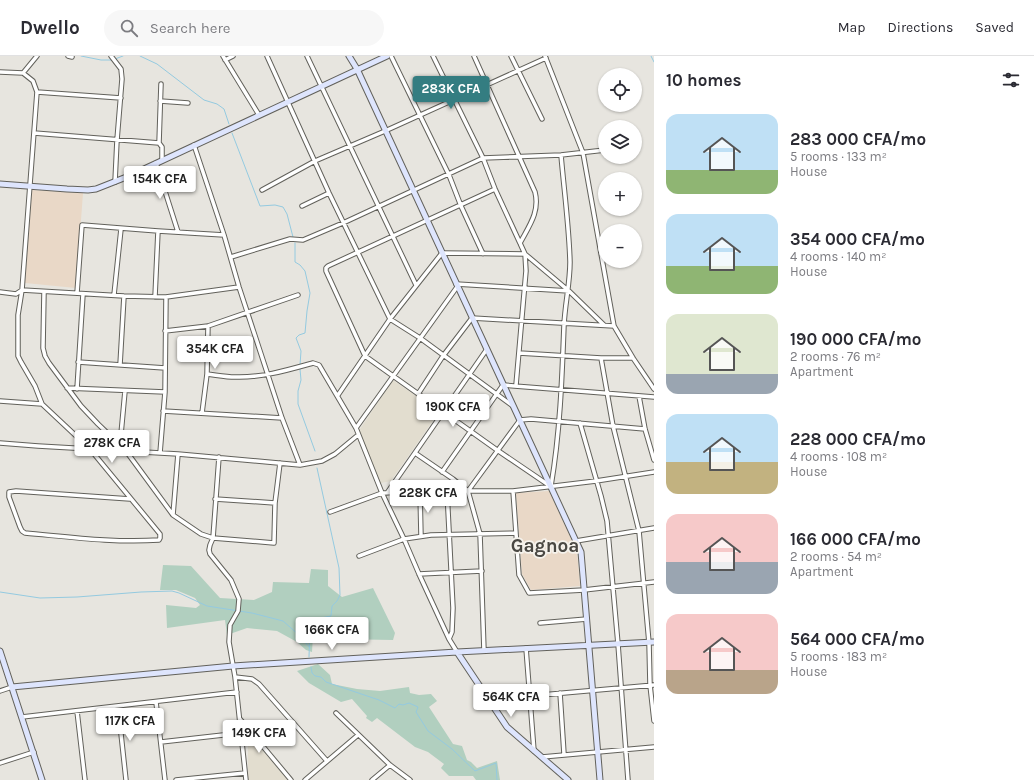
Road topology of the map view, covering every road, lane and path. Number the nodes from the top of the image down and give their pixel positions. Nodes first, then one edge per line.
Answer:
1 (37, 56) edge
2 (68, 56) edge
3 (111, 56) edge
4 (233, 56) edge
5 (267, 56) edge
6 (307, 56) edge
7 (349, 56) edge
8 (387, 56) edge
9 (391, 56) edge
10 (434, 56) edge
11 (474, 56) edge
12 (511, 56) edge
13 (72, 57) dead end
14 (545, 57) edge
15 (224, 58) edge
16 (357, 70) junction
17 (518, 70) junction
18 (0, 72) edge
19 (24, 73) junction
20 (161, 84) dead end
21 (487, 84) junction
22 (322, 86) junction
23 (37, 92) junction
24 (121, 98) junction
25 (454, 99) junction
26 (160, 101) junction
27 (287, 102) junction
28 (188, 103) dead end
29 (259, 115) junction
30 (419, 115) junction
31 (542, 119) dead end
32 (385, 131) junction
33 (34, 133) junction
34 (117, 140) junction
35 (159, 142) junction
36 (194, 145) junction
37 (350, 145) junction
38 (598, 151) edge
39 (583, 153) junction
40 (561, 155) junction
41 (520, 157) junction
42 (483, 158) junction
43 (162, 160) junction
44 (315, 161) junction
45 (156, 163) junction
46 (448, 175) junction
47 (115, 182) junction
48 (0, 184) edge
49 (30, 186) junction
50 (495, 189) junction
51 (262, 190) dead end
52 (413, 190) junction
53 (329, 193) junction
54 (302, 206) dead end
55 (379, 206) junction
56 (460, 206) junction
57 (427, 220) junction
58 (343, 223) junction
59 (121, 228) junction
60 (158, 232) junction
61 (178, 232) junction
62 (224, 234) junction
63 (393, 236) junction
64 (520, 243) junction
65 (357, 252) junction
66 (442, 253) junction
67 (483, 254) junction
68 (524, 254) junction
69 (231, 257) junction
70 (416, 285) junction
71 (457, 285) junction
72 (239, 287) junction
73 (524, 289) junction
74 (22, 290) junction
75 (569, 291) junction
76 (0, 292) edge
77 (44, 292) junction
78 (77, 293) junction
79 (83, 294) junction
80 (298, 295) dead end
81 (114, 296) junction
82 (124, 296) junction
83 (155, 297) junction
84 (166, 297) junction
85 (248, 312) junction
86 (472, 318) junction
87 (390, 319) junction
88 (522, 321) junction
89 (564, 323) junction
90 (604, 325) junction
91 (208, 326) junction
92 (614, 326) junction
93 (165, 330) junction
94 (420, 338) junction
95 (487, 349) junction
96 (519, 353) junction
97 (365, 356) junction
98 (444, 356) junction
99 (563, 356) junction
100 (601, 358) junction
101 (633, 358) junction
102 (78, 362) junction
103 (120, 365) junction
104 (165, 368) junction
105 (207, 374) junction
106 (268, 374) junction
107 (470, 374) junction
108 (393, 376) junction
109 (503, 385) junction
110 (516, 385) junction
111 (67, 388) junction
112 (77, 389) junction
113 (654, 389) edge
114 (561, 390) junction
115 (125, 391) junction
116 (165, 392) junction
117 (608, 393) junction
118 (418, 394) junction
119 (497, 394) junction
120 (338, 395) junction
121 (639, 396) junction
122 (654, 398) edge
123 (0, 401) edge
124 (42, 404) junction
125 (513, 406) junction
126 (163, 411) junction
127 (444, 412) junction
128 (202, 413) junction
129 (282, 418) junction
130 (520, 420) junction
131 (558, 422) junction
132 (580, 423) junction
133 (613, 426) junction
134 (356, 428) junction
135 (645, 428) junction
136 (471, 432) junction
137 (358, 435) junction
138 (0, 443) edge
139 (120, 445) junction
140 (90, 449) junction
141 (126, 450) junction
142 (497, 450) junction
143 (160, 453) junction
144 (415, 453) junction
145 (178, 454) junction
146 (219, 457) junction
147 (654, 460) edge
148 (280, 463) junction
149 (300, 465) junction
150 (442, 472) junction
151 (654, 472) edge
152 (625, 476) junction
153 (596, 481) junction
154 (551, 486) junction
155 (447, 491) junction
156 (468, 491) junction
157 (513, 491) junction
158 (420, 492) junction
159 (382, 493) junction
160 (387, 493) junction
161 (130, 499) junction
162 (215, 499) junction
163 (275, 503) junction
164 (330, 512) dead end
165 (173, 515) junction
166 (654, 528) edge
167 (639, 531) junction
168 (516, 533) junction
169 (480, 534) junction
170 (450, 535) junction
171 (421, 536) junction
172 (608, 536) junction
173 (213, 538) junction
174 (404, 539) junction
175 (576, 542) junction
176 (359, 556) dead end
177 (482, 571) junction
178 (451, 573) junction
179 (419, 574) junction
180 (654, 582) edge
181 (644, 583) junction
182 (612, 587) junction
183 (584, 590) junction
184 (587, 619) junction
185 (540, 623) dead end
186 (449, 639) junction
187 (652, 642) edge
188 (618, 644) junction
189 (588, 645) junction
190 (526, 648) junction
191 (0, 651) edge
192 (484, 651) junction
193 (457, 652) junction
194 (233, 666) junction
195 (235, 677) junction
196 (652, 685) edge
197 (12, 687) junction
198 (621, 687) junction
199 (593, 691) junction
200 (0, 692) edge
201 (237, 692) junction
202 (560, 694) junction
203 (530, 696) junction
204 (489, 701) junction
205 (156, 702) junction
206 (118, 706) junction
207 (77, 711) junction
208 (336, 713) dead end
209 (22, 717) junction
210 (239, 719) junction
211 (654, 721) edge
212 (241, 732) junction
213 (358, 735) junction
214 (161, 742) junction
215 (654, 747) edge
216 (626, 750) junction
217 (534, 751) junction
218 (34, 752) junction
219 (598, 752) junction
220 (564, 754) junction
221 (542, 757) junction
222 (327, 761) junction
223 (0, 763) edge
224 (390, 765) junction
225 (245, 773) junction
226 (206, 778) edge
227 (42, 780) edge
228 (85, 780) edge
229 (126, 780) edge
230 (165, 780) edge
231 (176, 780) edge
232 (246, 780) edge
233 (292, 780) edge
234 (305, 780) edge
235 (372, 780) edge
236 (410, 780) edge
237 (568, 780) edge
238 (600, 780) edge
239 (628, 780) edge

1 - 19 street
2 - 13 street
3 - 24 street
4 - 15 street
5 - 27 street
6 - 22 street
7 - 16 street
8 - 16 street
9 - 30 street
10 - 25 street
11 - 21 street
12 - 17 street
14 - 17 street
14 - 39 street
15 - 29 street
16 - 22 street
16 - 32 street
17 - 21 street
17 - 31 street
18 - 19 street
19 - 23 street
20 - 26 street
21 - 25 street
21 - 41 street
22 - 27 street
22 - 37 street
23 - 24 street
23 - 33 street
24 - 34 street
25 - 30 street
25 - 42 street
26 - 28 street
26 - 35 street
27 - 29 street
27 - 44 street
29 - 36 street
30 - 32 street
30 - 46 street
32 - 37 street
32 - 52 street
33 - 34 street
33 - 49 street
34 - 35 street
34 - 47 street
35 - 43 street
36 - 43 street
36 - 62 street
37 - 44 street
37 - 55 street
38 - 39 street
39 - 40 street
39 - 92 street
40 - 41 street
40 - 75 street
41 - 42 street
41 - 64 street
42 - 46 street
42 - 50 street
43 - 45 street
44 - 51 street
44 - 53 street
45 - 47 street
45 - 61 street
46 - 52 street
46 - 56 street
47 - 49 street
48 - 49 street
49 - 74 street
50 - 56 street
50 - 64 street
52 - 55 street
52 - 57 street
53 - 54 street
53 - 58 street
55 - 58 street
55 - 63 street
56 - 57 street
56 - 67 street
57 - 63 street
57 - 66 street
58 - 65 street
58 - 69 street
59 - 60 street
59 - 78 street
59 - 81 street
60 - 61 street
60 - 83 street
61 - 62 street
62 - 69 street
63 - 65 street
63 - 70 street
64 - 68 street
65 - 87 street
65 - 97 street
66 - 67 street
66 - 70 street
66 - 71 street
67 - 68 street
68 - 73 street
68 - 75 street
69 - 72 street
70 - 87 street
71 - 73 street
71 - 86 street
71 - 94 street
72 - 84 street
72 - 85 street
73 - 75 street
73 - 88 street
74 - 76 street
74 - 77 street
74 - 124 street
75 - 89 street
75 - 90 street
77 - 78 street
77 - 111 street
78 - 79 street
79 - 81 street
79 - 102 street
80 - 85 street
81 - 82 street
82 - 83 street
82 - 103 street
83 - 84 street
84 - 93 street
85 - 91 street
85 - 106 street
86 - 88 street
86 - 95 street
86 - 98 street
87 - 94 street
87 - 97 street
88 - 89 street
88 - 96 street
89 - 90 street
89 - 99 street
90 - 92 street
91 - 93 street
91 - 105 street
92 - 101 street
93 - 104 street
94 - 98 street
94 - 108 street
95 - 107 street
95 - 109 street
96 - 99 street
96 - 110 street
97 - 108 street
97 - 120 street
98 - 107 street
98 - 118 street
99 - 100 street
99 - 114 street
100 - 101 street
100 - 117 street
101 - 113 street
102 - 103 street
102 - 112 street
103 - 104 street
104 - 116 street
105 - 106 street
105 - 128 street
106 - 120 street
106 - 129 street
107 - 119 street
107 - 127 street
108 - 118 street
108 - 134 street
109 - 110 street
109 - 119 street
109 - 125 street
110 - 114 street
111 - 112 street
111 - 139 street
112 - 115 street
114 - 117 street
114 - 131 street
115 - 116 street
115 - 139 street
116 - 126 street
117 - 121 street
117 - 133 street
118 - 127 street
119 - 125 street
119 - 136 street
120 - 134 street
121 - 122 street
121 - 135 street
123 - 124 street
124 - 140 street
125 - 130 street
126 - 128 street
126 - 143 street
127 - 136 street
127 - 144 street
128 - 129 street
129 - 149 street
130 - 131 street
130 - 142 street
130 - 154 street
131 - 132 street
131 - 154 street
132 - 133 street
132 - 153 street
133 - 135 street
133 - 152 street
134 - 137 street
135 - 147 street
136 - 142 street
136 - 150 street
137 - 149 street
137 - 159 street
138 - 140 street
139 - 141 street
140 - 141 street
140 - 161 street
141 - 143 street
141 - 165 street
142 - 154 street
142 - 156 street
143 - 145 street
144 - 150 street
144 - 160 street
145 - 146 street
145 - 165 street
146 - 148 street
146 - 162 street
148 - 149 street
148 - 163 street
150 - 156 street
151 - 152 street
152 - 153 street
152 - 167 street
153 - 154 street
153 - 172 street
154 - 157 street
154 - 175 street
155 - 156 street
155 - 158 street
155 - 170 street
156 - 157 street
156 - 169 street
157 - 168 street
158 - 160 street
158 - 171 street
159 - 160 street
159 - 164 street
159 - 174 street
161 - 161 street
162 - 163 street
162 - 173 street
163 - 173 street
165 - 173 street
166 - 167 street
167 - 172 street
167 - 181 street
168 - 169 street
168 - 183 street
169 - 170 street
169 - 177 street
170 - 171 street
170 - 178 street
171 - 174 street
172 - 175 street
172 - 182 street
173 - 194 street
174 - 176 street
174 - 179 street
175 - 183 street
177 - 178 street
177 - 192 street
178 - 179 street
178 - 186 street
179 - 186 street
180 - 181 street
181 - 182 street
181 - 187 street
182 - 183 street
182 - 188 street
183 - 184 street
184 - 185 street
184 - 189 street
186 - 193 street
187 - 188 street
187 - 196 street
188 - 189 street
188 - 198 street
189 - 190 street
189 - 199 street
190 - 192 street
190 - 203 street
191 - 197 street
192 - 193 street
193 - 194 street
193 - 204 street
194 - 195 street
194 - 197 street
195 - 201 street
195 - 222 street
196 - 198 street
196 - 211 street
197 - 200 street
197 - 209 street
198 - 199 street
198 - 216 street
199 - 202 street
199 - 219 street
201 - 205 street
201 - 210 street
202 - 203 street
202 - 220 street
203 - 204 street
203 - 217 street
204 - 217 street
205 - 206 street
205 - 214 street
206 - 207 street
206 - 229 street
207 - 209 street
207 - 228 street
208 - 213 street
209 - 218 street
210 - 212 street
210 - 233 street
212 - 214 street
212 - 225 street
213 - 222 street
213 - 224 street
214 - 230 street
215 - 216 street
216 - 219 street
216 - 239 street
217 - 221 street
218 - 223 street
218 - 227 street
219 - 220 street
219 - 238 street
220 - 221 street
221 - 237 street
222 - 234 street
224 - 235 street
224 - 236 street
225 - 226 street
225 - 232 street
226 - 231 street

